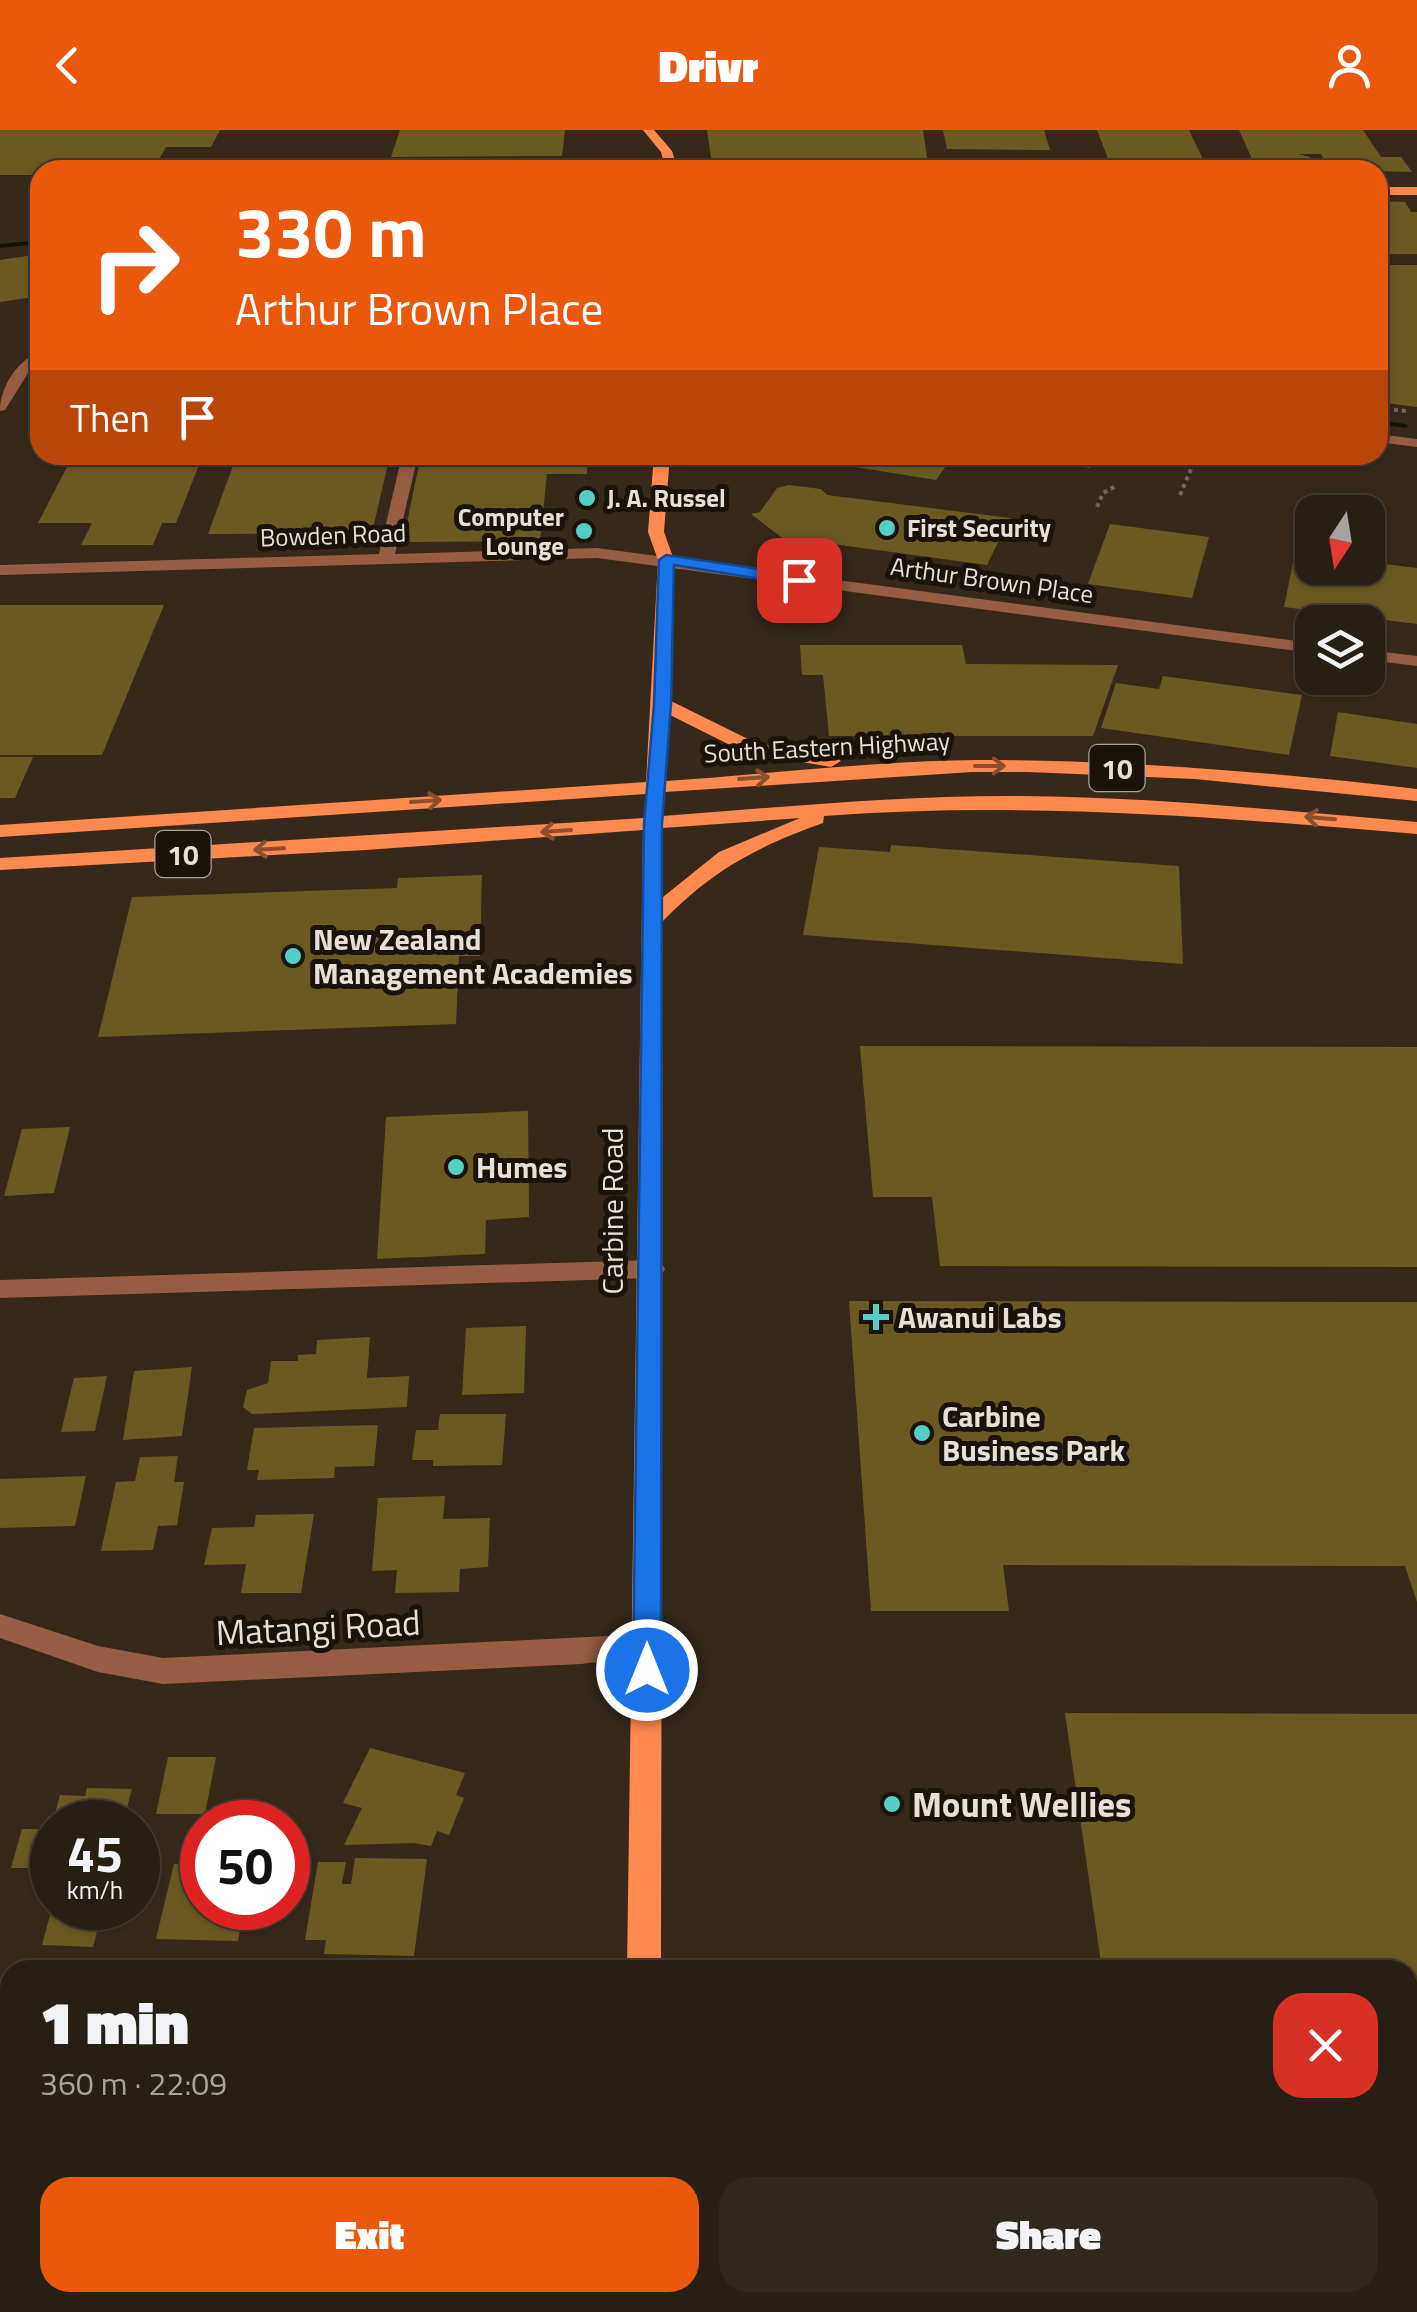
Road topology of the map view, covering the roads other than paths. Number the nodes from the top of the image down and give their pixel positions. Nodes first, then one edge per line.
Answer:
1 (648, 130) edge
2 (669, 160) edge
3 (1388, 191) edge
4 (1417, 191) edge
5 (30, 363) edge
6 (0, 407) edge
7 (1388, 439) edge
8 (1417, 443) edge
9 (408, 465) edge
10 (661, 465) edge
11 (386, 558) junction
12 (666, 560) junction
13 (0, 570) edge
14 (1295, 646) edge
15 (1385, 657) edge
16 (1417, 662) edge
17 (662, 704) junction
18 (893, 770) junction
19 (657, 784) junction
20 (1417, 795) edge
21 (849, 807) junction
22 (653, 824) junction
23 (1417, 828) edge
24 (0, 831) edge
25 (0, 864) edge
26 (654, 920) junction
27 (652, 1269) junction
28 (0, 1289) edge
29 (0, 1626) edge
30 (647, 1646) junction
31 (644, 1960) edge

1 - 2 main road
3 - 4 main road
5 - 6 street
7 - 8 street
9 - 11 street
10 - 12 main road, Carbine Road
11 - 12 street, Bowden Road
11 - 13 street, Bowden Road
12 - 14 street, Arthur Brown Place
12 - 17 main road, Carbine Road
15 - 16 street
17 - 18 main road
17 - 19 main road, Carbine Road
19 -> 18 main road, South Eastern Highway / 10
18 -> 20 main road, South Eastern Highway / 10
19 - 22 main road, Carbine Road
24 -> 19 main road, South Eastern Highway / 10
21 - 22 main road, 10
23 -> 21 main road, 10
21 - 26 main road
22 -> 25 main road, 10
22 - 26 main road, Carbine Road
26 - 27 main road, Carbine Road
27 - 28 street
27 - 30 main road, Carbine Road
29 - 30 street, Matangi Road
30 - 31 main road, Carbine Road

